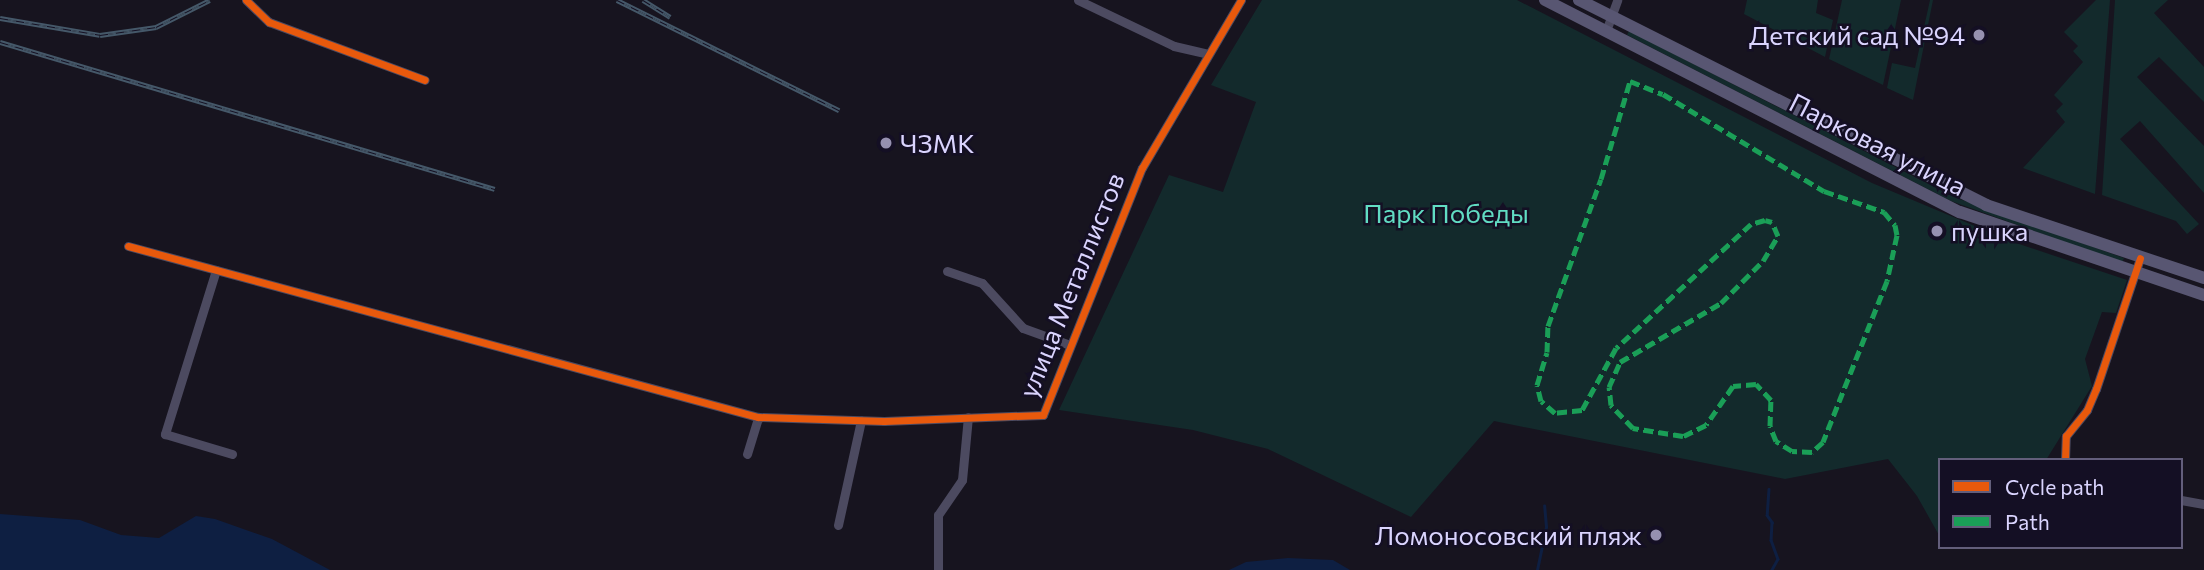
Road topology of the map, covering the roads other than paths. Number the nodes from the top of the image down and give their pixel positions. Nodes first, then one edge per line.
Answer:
1 (246, 0) edge
2 (1078, 0) edge
3 (1241, 0) edge
4 (1545, 0) edge
5 (1579, 0) edge
6 (1618, 0) edge
7 (1613, 17) junction
8 (1606, 31) junction
9 (1208, 54) junction
10 (425, 80) dead end
11 (128, 246) dead end
12 (2140, 258) junction
13 (216, 270) junction
14 (947, 271) dead end
15 (2135, 274) junction
16 (2204, 278) edge
17 (2204, 295) edge
18 (1070, 345) junction
19 (758, 417) junction
20 (968, 417) junction
21 (861, 421) junction
22 (232, 454) dead end
23 (747, 454) dead end
24 (2065, 458) edge
25 (2183, 500) edge
26 (2204, 504) edge
27 (838, 524) dead end
28 (938, 570) edge

1 - 10 street
2 - 9 street
3 - 9 street, улица Металлистов
4 - 8 main road, Парковая улица
5 - 7 main road, Парковая улица
6 - 7 street
7 - 8 street
7 - 12 main road, Парковая улица
8 - 15 main road, Парковая улица
9 - 18 street, улица Металлистов
11 - 13 street, улица Металлистов
12 - 15 street
12 - 16 main road, Парковая улица
13 - 19 street, улица Металлистов
13 - 22 street
14 - 18 street
15 - 17 main road, Парковая улица
15 - 24 street
18 - 20 street, улица Металлистов
19 - 21 street, улица Металлистов
19 - 23 street
20 - 21 street, улица Металлистов
20 - 28 street
21 - 27 street
25 - 26 street

